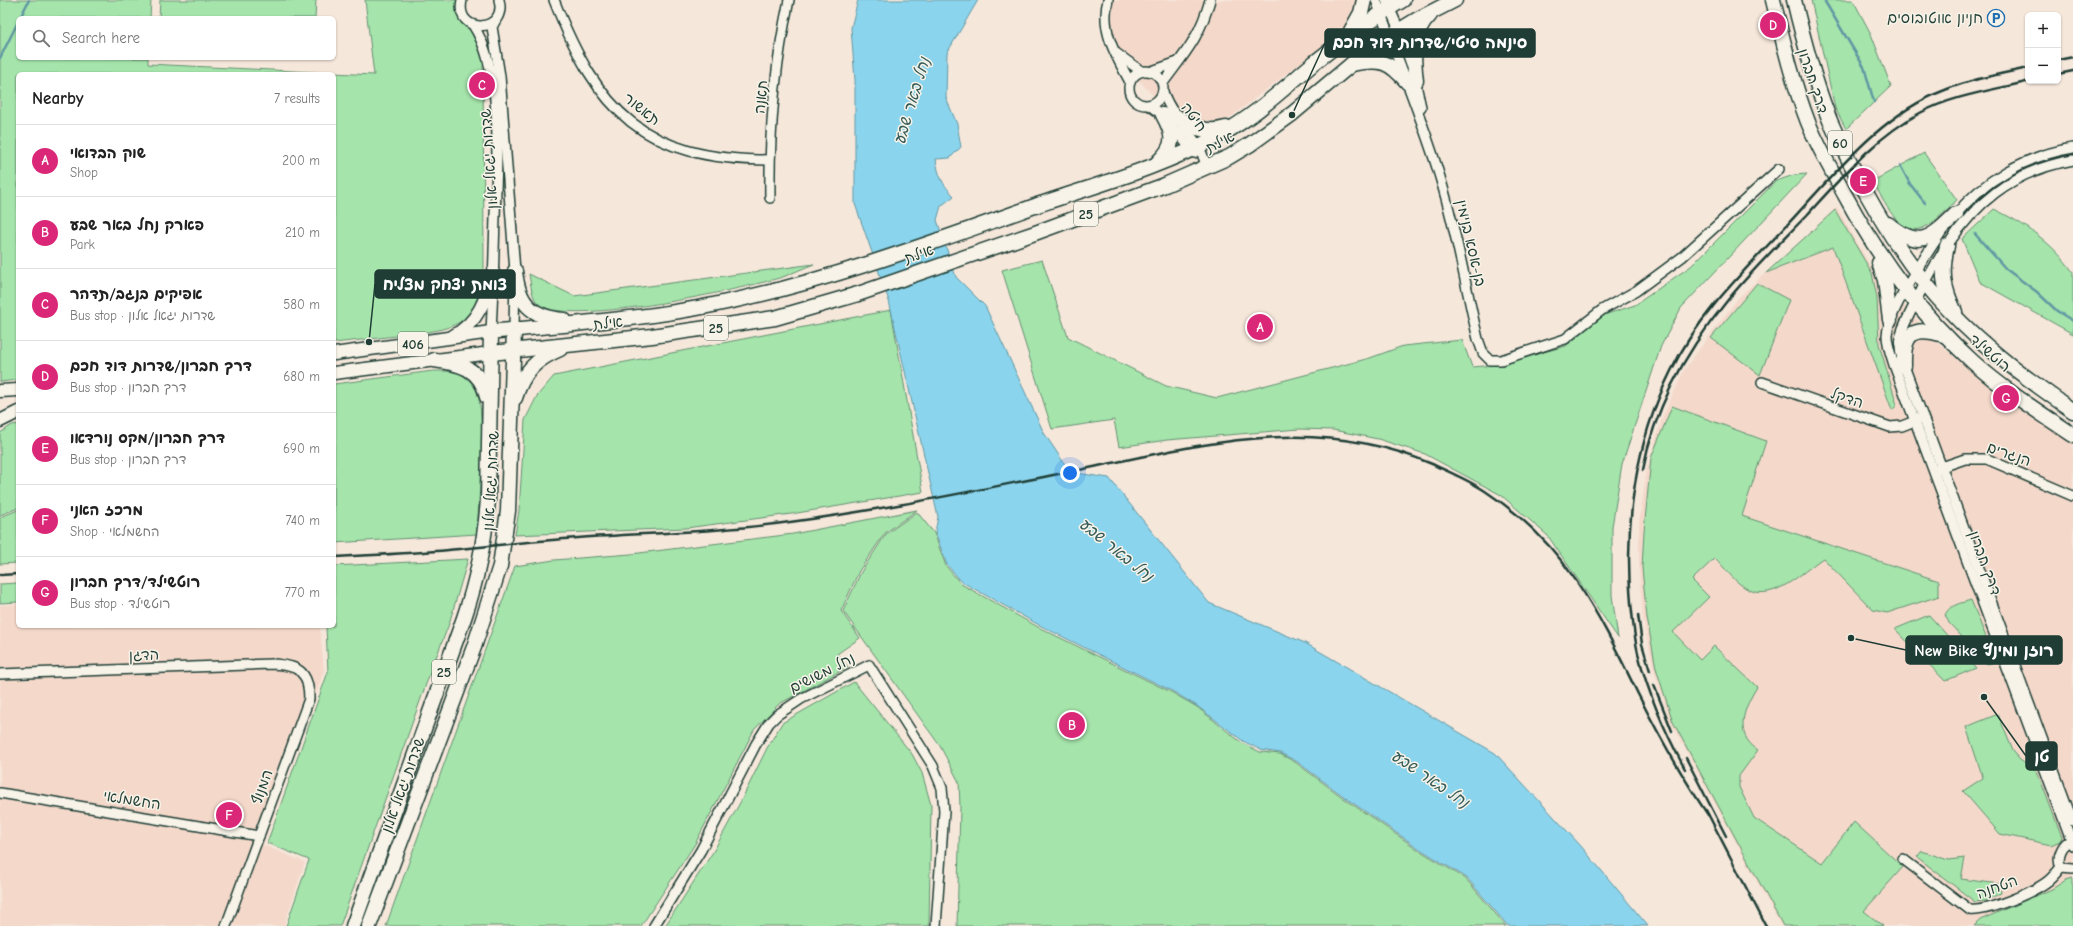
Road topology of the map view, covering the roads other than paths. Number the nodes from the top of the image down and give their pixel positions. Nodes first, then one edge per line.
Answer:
1 (462, 0) edge
2 (499, 0) edge
3 (554, 0) edge
4 (789, 0) edge
5 (1108, 0) edge
6 (1210, 0) edge
7 (1364, 0) edge
8 (1376, 0) edge
9 (1403, 0) edge
10 (1455, 0) edge
11 (1773, 0) edge
12 (1794, 0) edge
13 (1386, 7) edge
14 (1436, 9) junction
15 (498, 16) junction
16 (473, 25) junction
17 (1394, 33) junction
18 (1348, 37) junction
19 (1111, 45) junction
20 (1179, 62) junction
21 (1350, 65) junction
22 (1141, 71) junction
23 (1152, 71) junction
24 (1130, 82) junction
25 (1412, 82) junction
26 (1163, 87) junction
27 (1149, 105) junction
28 (1169, 115) junction
29 (1236, 126) junction
30 (1194, 148) junction
31 (2073, 148) edge
32 (769, 160) junction
33 (2073, 160) edge
34 (1157, 163) junction
35 (1207, 167) junction
36 (1779, 169) dead end
37 (770, 198) dead end
38 (1956, 214) junction
39 (1883, 220) junction
40 (1873, 243) junction
41 (1947, 246) junction
42 (515, 271) junction
43 (493, 272) junction
44 (1920, 277) junction
45 (1906, 291) junction
46 (1915, 303) junction
47 (1890, 320) junction
48 (1960, 321) junction
49 (586, 322) junction
50 (514, 330) junction
51 (491, 332) junction
52 (1945, 336) junction
53 (448, 338) junction
54 (571, 344) junction
55 (513, 350) junction
56 (491, 352) junction
57 (336, 354) edge
58 (434, 360) junction
59 (1904, 366) junction
60 (336, 373) edge
61 (1762, 382) dead end
62 (16, 390) edge
63 (0, 391) edge
64 (490, 408) junction
65 (512, 410) junction
66 (16, 411) edge
67 (2073, 411) edge
68 (0, 412) edge
69 (16, 412) edge
70 (1919, 420) junction
71 (0, 421) edge
72 (2073, 435) edge
73 (1937, 468) junction
74 (2073, 496) edge
75 (289, 665) joint
76 (0, 674) edge
77 (0, 793) edge
78 (2073, 822) edge
79 (258, 836) junction
80 (2072, 842) edge
81 (1903, 859) dead end
82 (2061, 867) junction
83 (2073, 868) edge
84 (226, 926) edge
85 (352, 926) edge
86 (369, 926) edge
87 (654, 926) edge
88 (936, 926) edge

1 - 16 street, שדרות יגאל אלון
2 - 15 street, שדרות יגאל אלון
3 - 32 street, תאשור
4 - 32 street, תאנה
5 - 19 street, חיטה
6 - 20 street
7 - 18 highway
8 - 13 street, בן-אסא בנימין
9 - 13 highway, אילת / 25
10 - 14 highway, אילת / 25
11 - 40 highway, דרך חברון / 60
12 - 39 highway, דרך חברון / 60
13 - 17 street, בן-אסא בנימין
13 - 18 highway, אילת / 25
14 - 17 highway, אילת / 25
14 - 25 highway
15 - 16 street
15 - 42 street, שדרות יגאל אלון
16 - 43 street, שדרות יגאל אלון
17 - 21 highway, אילת / 25
17 - 25 street, בן-אסא בנימין
18 - 29 highway, אילת / 25
19 - 22 street, חיטה
19 - 24 street, חיטה
20 - 23 street
20 - 26 street
21 - 25 highway
21 - 35 highway, אילת / 25
22 - 23 street
22 - 24 street
23 - 26 street, חיטה
24 - 27 street, חיטה
25 - 36 street, בן-אסא בנימין
26 - 27 street, חיטה
26 - 28 street, חיטה
27 - 28 street, חיטה
28 - 29 highway
28 - 30 street, חיטה
28 - 34 highway
29 - 30 highway, אילת / 25
30 - 34 highway, אילת / 25
30 - 35 street, חיטה
31 - 38 street
32 - 37 street, תאנה
33 - 41 street
34 - 49 highway, אילת / 25
35 - 54 highway, אילת / 25
38 - 39 highway
38 - 44 street
39 - 44 highway, דרך חברון / 60
40 - 45 highway, דרך חברון / 60
40 - 47 highway
41 - 44 street
41 - 48 highway
42 - 49 highway
42 - 50 street, שדרות יגאל אלון
43 - 51 street, שדרות יגאל אלון
43 - 53 main road
44 - 45 street, דרך חברון
44 - 46 street, דרך חברון
44 - 48 highway, דרך חברון / 60
45 - 46 highway, דרך חברון / 60
45 - 47 street, דרך חברון
46 - 52 highway, דרך חברון / 60
46 - 59 street, דרך חברון
47 - 70 street, דרך חברון
48 - 67 highway, רוטשילד / 60
49 - 50 highway, אילת / 25
50 - 51 highway, אילת / 25
50 - 55 highway, שדרות יגאל אלון / 25
51 - 53 main road, אילת / 406
51 - 56 highway, שדרות יגאל אלון / 25
52 - 59 highway
52 - 72 highway, רוטשילד / 60
53 - 57 main road, אילת / 406
54 - 55 highway, אילת / 25
54 - 65 highway
55 - 56 highway, אילת / 25
55 - 65 highway, שדרות יגאל אלון / 25
56 - 58 main road, אילת / 406
56 - 64 highway, שדרות יגאל אלון / 25
58 - 60 main road, אילת / 406
58 - 64 highway
59 - 70 street, דרך חברון
61 - 70 street, הדקל
62 - 63 main road
64 - 85 highway, שדרות יגאל אלון / 25
65 - 86 highway, שדרות יגאל אלון / 25
66 - 68 main road
69 - 71 main road
70 - 73 street, דרך חברון
73 - 74 street, הנגרים
73 - 78 street, דרך חברון
73 - 80 street, דרך חברון
75 - 76 street, הדגן
75 - 79 street, המנוף
77 - 79 street, החשמלאי
79 - 84 street, המנוף
80 - 82 street
81 - 82 street, הטחנה
82 - 83 street
87 - 88 street, נחל משושים

